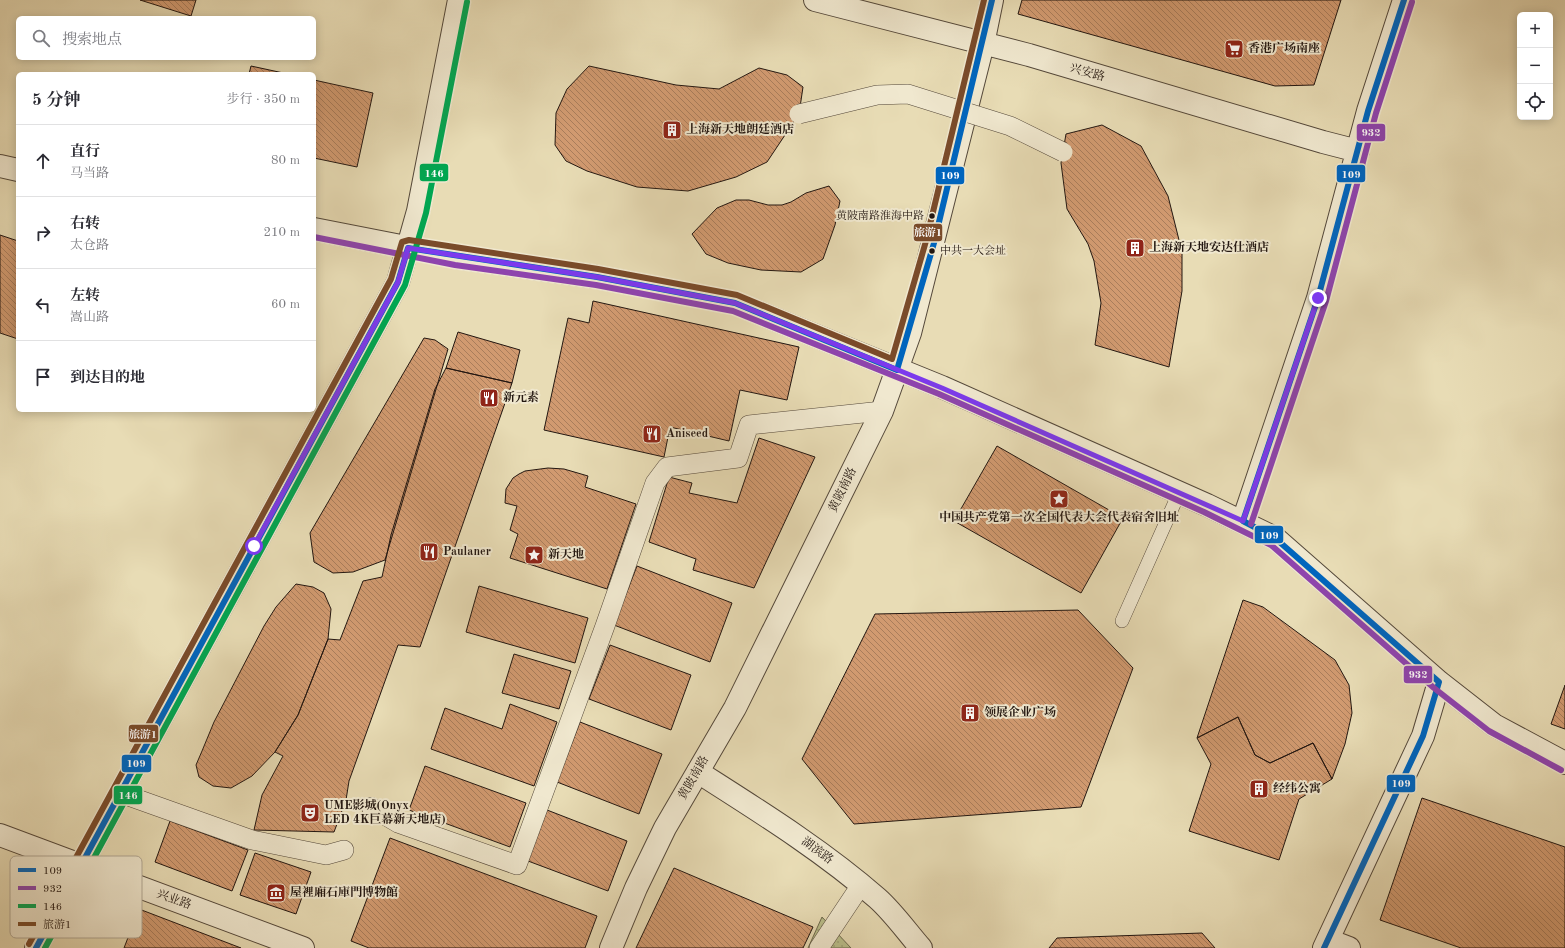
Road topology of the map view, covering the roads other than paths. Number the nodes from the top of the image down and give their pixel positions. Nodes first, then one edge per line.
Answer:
1 (459, 0) edge
2 (815, 0) edge
3 (992, 0) edge
4 (1404, 0) edge
5 (983, 44) junction
6 (799, 114) dead end
7 (1358, 151) junction
8 (1063, 152) dead end
9 (0, 166) edge
10 (16, 170) edge
11 (316, 229) edge
12 (408, 248) junction
13 (897, 370) junction
14 (882, 412) junction
15 (1179, 492) junction
16 (1243, 521) junction
17 (1122, 621) dead end
18 (1439, 682) junction
19 (1565, 764) edge
20 (698, 772) junction
21 (120, 793) junction
22 (371, 807) dead end
23 (0, 835) edge
24 (344, 850) dead end
25 (55, 856) edge
26 (86, 856) edge
27 (861, 885) junction
28 (142, 889) edge
29 (41, 938) edge
30 (1326, 944) edge
31 (36, 948) edge
32 (303, 948) edge
33 (611, 948) edge
34 (819, 948) edge
35 (921, 948) edge
36 (1349, 948) edge

1 - 12 street
2 - 5 street, 兴安路
3 - 5 street, 黄陂南路
4 - 7 street
5 - 7 street, 兴安路
5 - 13 street, 黄陂南路
6 - 8 street, bridge
7 - 16 street
9 - 10 street
11 - 12 street
12 - 13 street
12 - 21 street
13 - 14 street, 黄陂南路
13 - 15 street
14 - 20 street, 黄陂南路
14 - 22 street
15 - 16 street
15 - 17 lane
16 - 18 street
18 - 19 street
18 - 30 street
20 - 27 street, 湖滨路
20 - 33 street, 黄陂南路
21 - 24 street
21 - 26 street
23 - 25 street, 兴业路
27 - 34 street
27 - 35 street, 湖滨路
28 - 32 street, 兴业路
29 - 31 street
30 - 36 street

